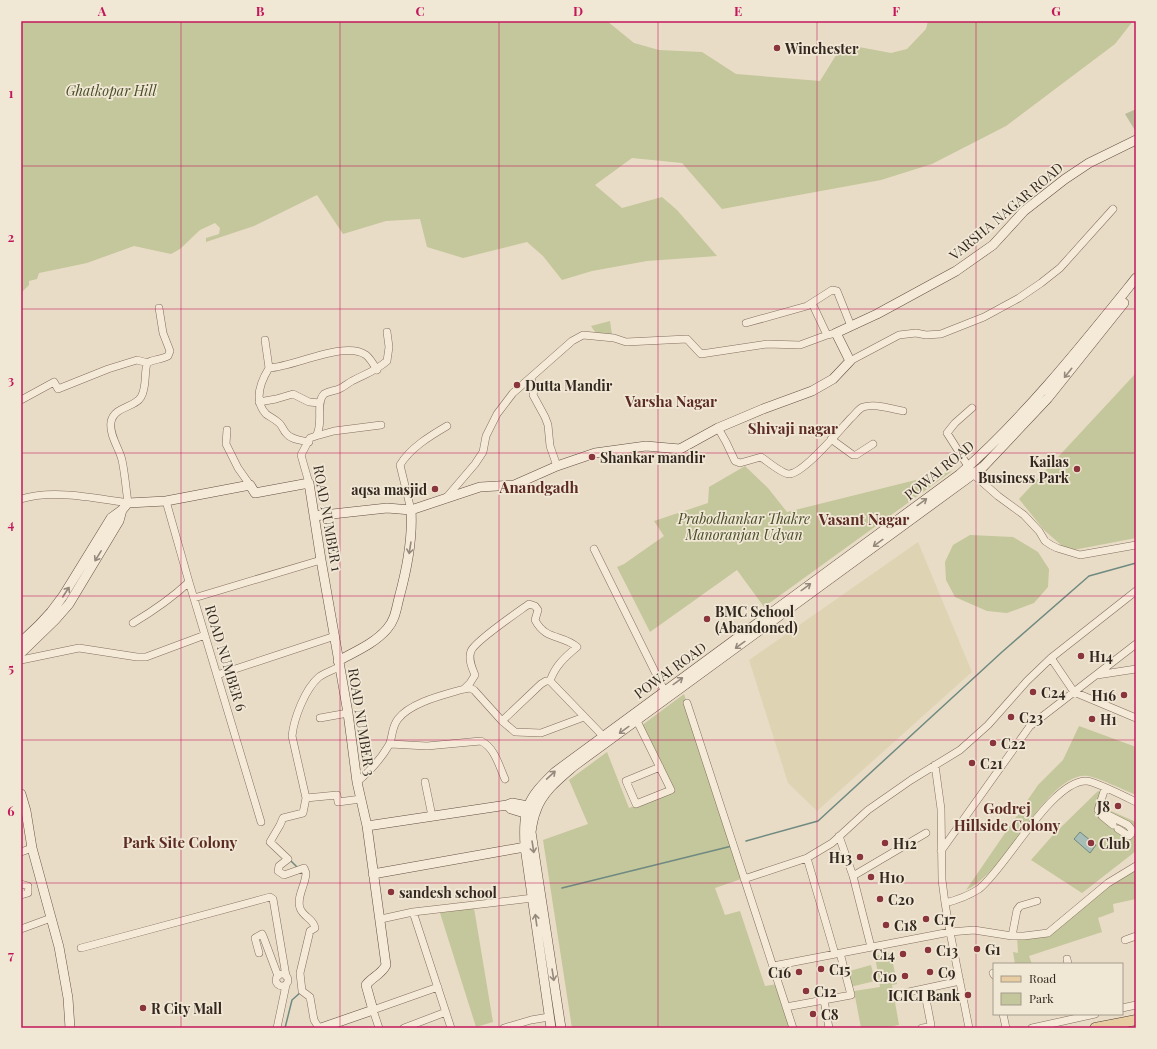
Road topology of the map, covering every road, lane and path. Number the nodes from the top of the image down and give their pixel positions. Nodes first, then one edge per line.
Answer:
1 (1136, 140) edge
2 (1113, 209) dead end
3 (1136, 278) edge
4 (1136, 288) edge
5 (812, 303) junction
6 (159, 308) dead end
7 (746, 323) dead end
8 (851, 326) junction
9 (387, 332) dead end
10 (832, 334) junction
11 (265, 340) dead end
12 (850, 361) junction
13 (148, 363) junction
14 (269, 368) junction
15 (377, 370) junction
16 (531, 378) junction
17 (21, 400) edge
18 (259, 402) junction
19 (320, 403) junction
20 (972, 408) dead end
21 (903, 411) dead end
22 (380, 425) dead end
23 (447, 426) dead end
24 (718, 428) junction
25 (227, 430) dead end
26 (316, 436) junction
27 (831, 439) junction
28 (309, 442) junction
29 (873, 444) dead end
30 (557, 466) junction
31 (970, 471) junction
32 (309, 483) junction
33 (250, 485) junction
34 (446, 498) junction
35 (21, 499) edge
36 (166, 501) junction
37 (125, 506) junction
38 (411, 510) junction
39 (314, 516) junction
40 (1136, 545) edge
41 (594, 549) dead end
42 (321, 560) junction
43 (189, 582) junction
44 (1136, 591) edge
45 (194, 598) junction
46 (54, 615) junction
47 (133, 623) dead end
48 (205, 635) junction
49 (335, 636) junction
50 (21, 642) edge
51 (1136, 644) edge
52 (22, 654) edge
53 (1050, 658) junction
54 (339, 664) junction
55 (1136, 669) edge
56 (217, 675) junction
57 (1096, 675) junction
58 (550, 681) junction
59 (464, 688) junction
60 (1074, 692) junction
61 (666, 694) junction
62 (687, 703) dead end
63 (348, 713) junction
64 (584, 717) junction
65 (320, 718) dead end
66 (1136, 718) edge
67 (502, 721) junction
68 (637, 721) junction
69 (603, 736) junction
70 (390, 744) junction
71 (935, 765) junction
72 (660, 767) junction
73 (505, 779) dead end
74 (357, 782) junction
75 (425, 782) dead end
76 (1103, 787) junction
77 (21, 794) edge
78 (306, 798) junction
79 (361, 799) junction
80 (1136, 802) edge
81 (510, 807) junction
82 (531, 811) junction
83 (432, 816) junction
84 (261, 822) dead end
85 (524, 825) junction
86 (366, 826) junction
87 (926, 833) dead end
88 (839, 836) junction
89 (525, 847) junction
90 (32, 848) junction
91 (21, 852) edge
92 (941, 852) junction
93 (807, 858) junction
94 (1136, 866) edge
95 (372, 874) junction
96 (853, 876) junction
97 (744, 879) junction
98 (21, 884) edge
99 (21, 895) edge
100 (533, 898) junction
101 (1037, 901) dead end
102 (945, 903) junction
103 (413, 912) junction
104 (51, 918) junction
105 (380, 919) junction
106 (21, 929) edge
107 (950, 932) junction
108 (1012, 936) junction
109 (1136, 936) edge
110 (1125, 940) dead end
111 (871, 947) junction
112 (81, 948) dead end
113 (259, 953) dead end
114 (838, 954) junction
115 (773, 966) junction
116 (278, 976) junction
117 (286, 976) junction
118 (960, 981) junction
119 (286, 985) junction
120 (438, 987) junction
121 (924, 989) junction
122 (895, 995) dead end
123 (824, 1000) junction
124 (1136, 1005) edge
125 (786, 1007) junction
126 (1123, 1008) edge
127 (373, 1010) junction
128 (446, 1012) junction
129 (1003, 1015) edge
130 (1082, 1015) edge
131 (549, 1017) junction
132 (1136, 1020) edge
133 (70, 1028) edge
134 (277, 1028) edge
135 (320, 1028) edge
136 (379, 1028) edge
137 (404, 1028) edge
138 (451, 1028) edge
139 (504, 1028) edge
140 (551, 1028) edge
141 (561, 1028) edge
142 (793, 1028) edge
143 (829, 1028) edge
144 (922, 1028) edge
145 (969, 1028) edge
146 (1006, 1028) edge
147 (1032, 1028) edge
148 (1095, 1028) edge

1 - 8 street, VARSHA NAGAR ROAD
2 - 12 street
3 - 31 street, POWAI ROAD
4 -> 31 street, POWAI ROAD
5 - 7 street
5 - 8 street
5 - 10 street
6 - 13 street
8 - 10 street, VARSHA NAGAR ROAD
9 - 15 street
10 - 12 street
10 - 16 street
11 - 14 street
12 - 24 street
13 - 17 street
13 - 37 street
14 - 15 street
14 - 18 street
15 - 19 street
16 - 30 street
16 - 34 street
18 - 19 street
18 - 28 street
19 - 26 street
20 - 31 street
21 - 27 street
22 - 26 street
23 - 38 street
24 - 27 street
24 - 30 street
25 - 33 street
26 - 28 street, ROAD NUMBER 1
27 - 29 street
28 - 32 street, ROAD NUMBER 1
30 - 34 street
31 - 40 street
31 - 61 street, POWAI ROAD
32 - 33 street
32 - 39 street, ROAD NUMBER 1
33 - 36 street
34 - 38 street
35 - 37 street
36 - 37 street
36 - 43 street, ROAD NUMBER 6
37 - 46 street
38 - 39 street
38 -> 54 street, ROAD NUMBER 3
39 - 42 street, ROAD NUMBER 1
41 - 61 street
42 - 45 street
42 - 49 street, ROAD NUMBER 1
43 - 45 street, ROAD NUMBER 6
43 - 47 street
44 - 53 street
45 - 48 street, ROAD NUMBER 6
46 - 50 street
46 - 52 street
48 - 52 street
48 - 56 street, ROAD NUMBER 6
49 - 54 street, ROAD NUMBER 1
49 - 56 street
51 - 57 street
53 - 60 street
53 - 71 street
54 - 63 street, ROAD NUMBER 3
54 - 78 street
55 - 57 street
56 - 84 street, ROAD NUMBER 6
57 - 60 street
58 - 59 street
58 - 64 street
58 - 67 street
59 - 67 street
59 - 70 street
60 - 66 street
60 - 92 street
61 - 68 street, POWAI ROAD
61 - 69 street, POWAI ROAD
62 - 97 street
63 - 65 street
63 - 74 street, ROAD NUMBER 3
64 - 67 street
64 - 69 street
68 - 72 street
68 -> 82 street, POWAI ROAD
82 -> 69 street, POWAI ROAD
70 - 73 street
70 - 74 street
71 - 88 street
71 - 92 street
72 - 72 street
74 - 79 street, ROAD NUMBER 3
75 - 83 street
76 - 76 street
76 - 80 street
76 - 102 street
77 - 90 street
78 - 79 street
78 - 135 street
79 - 86 street, ROAD NUMBER 3
81 - 82 street
81 - 83 street
81 - 85 street
82 - 85 street, POWAI ROAD
82 -> 141 street, POWAI ROAD
83 - 86 street
85 - 89 street, POWAI ROAD
86 - 95 street, ROAD NUMBER 3
87 - 96 street
88 - 93 street
88 - 96 street
89 - 95 street
89 - 100 street, POWAI ROAD
90 - 91 street
90 - 104 street
92 - 102 street
93 - 97 street
93 - 114 street
94 - 108 street
95 - 105 street, ROAD NUMBER 3
96 - 111 street
97 - 115 street
98 - 99 street
100 - 103 street
131 -> 100 street, POWAI ROAD
101 - 108 street
102 - 107 street
103 - 105 street
103 - 120 street
104 - 106 street
104 - 133 street
105 - 127 street, ROAD NUMBER 3
107 - 108 street
107 - 111 street
107 - 118 street
109 - 110 street
111 - 114 street
112 - 117 street
113 - 116 street
114 - 115 street
114 - 123 street
115 - 125 street
116 - 117 street
116 - 119 street
117 - 119 street
118 - 121 street
118 - 145 street
119 - 134 street
120 - 127 street
120 - 128 street
121 - 122 street
121 - 144 street
123 - 125 street
123 - 143 street
124 - 126 street
125 - 142 street
127 - 135 street
127 - 136 street
128 - 137 street
128 - 138 street
129 - 146 street
130 - 147 street
131 - 139 street
131 - 140 street, POWAI ROAD
132 - 148 main road

